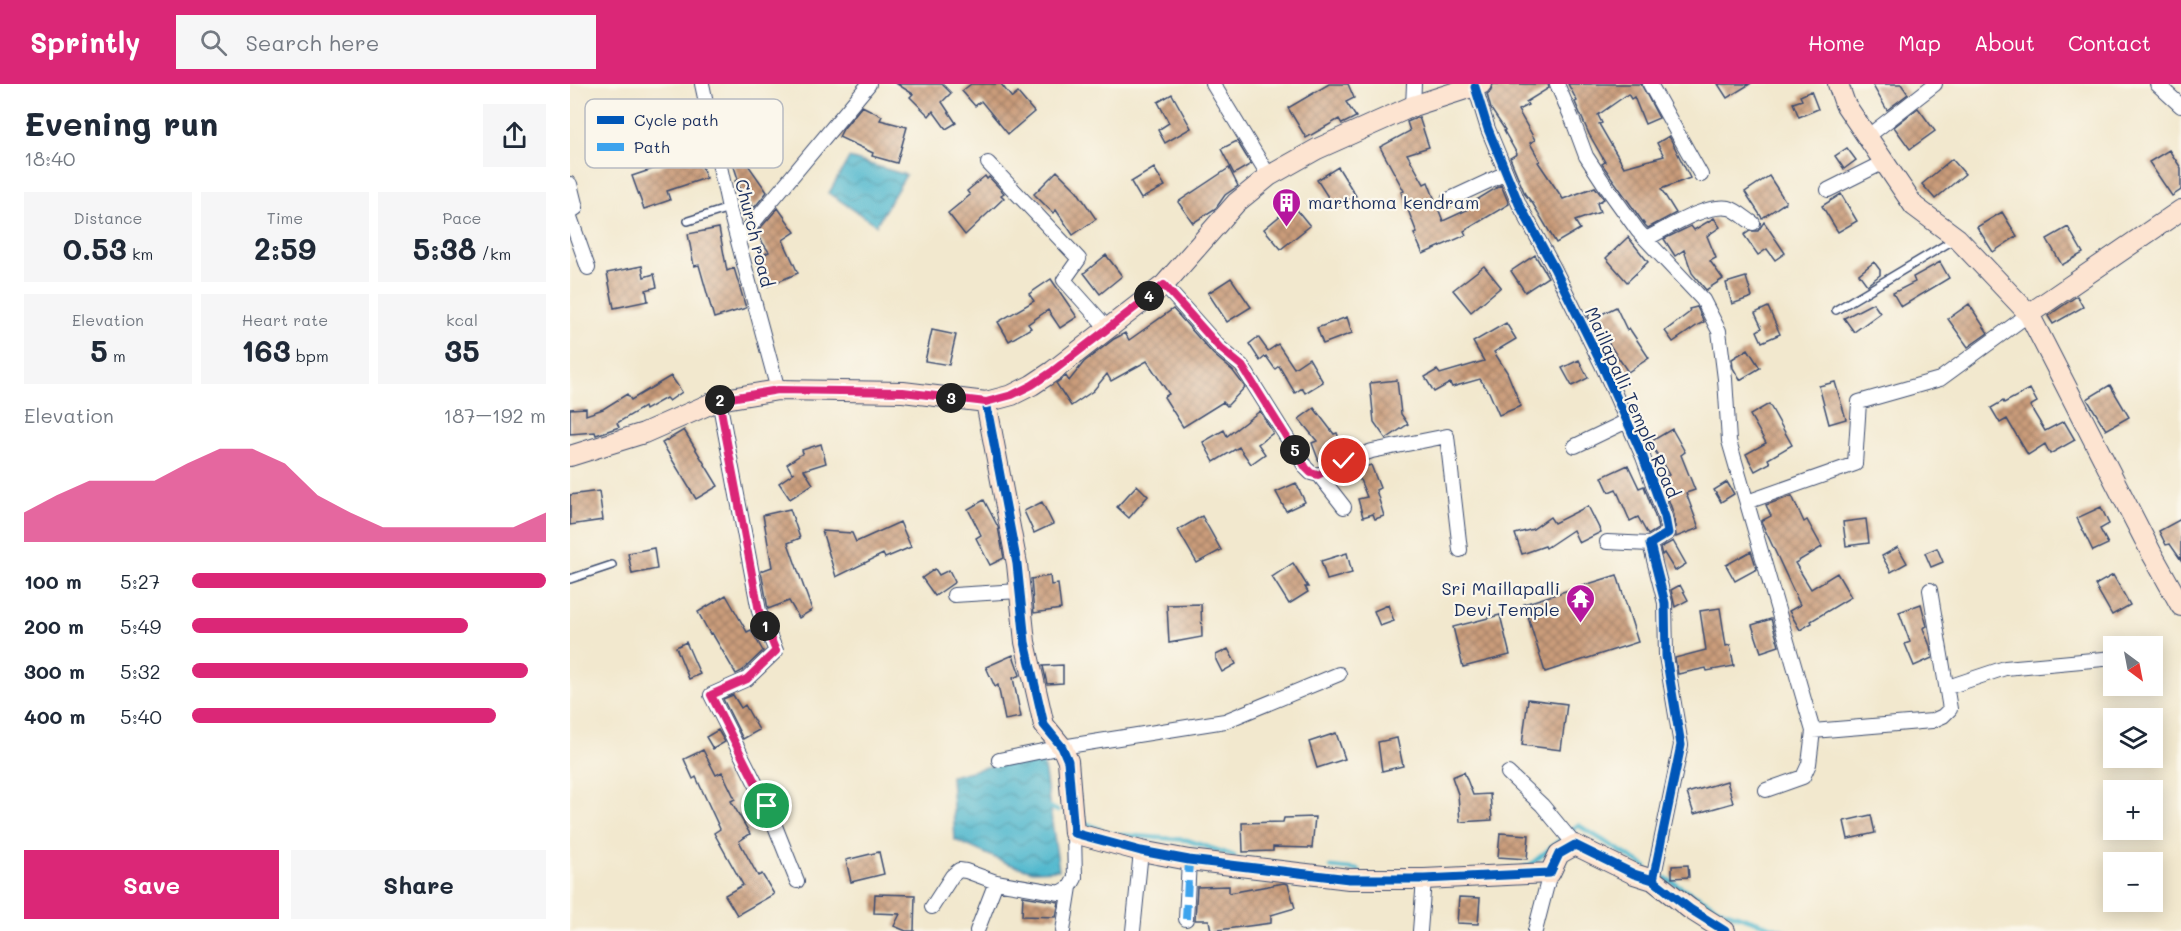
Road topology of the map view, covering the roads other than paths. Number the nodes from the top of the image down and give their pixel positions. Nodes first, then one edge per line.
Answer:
1 (702, 84) edge
2 (1213, 84) edge
3 (1414, 84) edge
4 (1557, 84) edge
5 (1650, 84) edge
6 (1838, 84) edge
7 (1935, 84) edge
8 (2157, 84) edge
9 (1478, 86) edge
10 (861, 88) edge
11 (705, 99) edge
12 (1413, 106) junction
13 (2181, 106) edge
14 (1867, 137) junction
15 (1884, 162) junction
16 (988, 163) dead end
17 (720, 168) edge
18 (1506, 173) junction
19 (1701, 175) dead end
20 (1269, 176) junction
21 (570, 184) edge
22 (1828, 190) dead end
23 (1448, 200) dead end
24 (729, 208) junction
25 (2181, 210) edge
26 (570, 212) edge
27 (570, 217) edge
28 (688, 221) dead end
29 (1753, 223) dead end
30 (1957, 238) junction
31 (1646, 239) junction
32 (738, 241) junction
33 (588, 268) dead end
34 (1164, 285) junction
35 (1836, 310) dead end
36 (2029, 314) junction
37 (1108, 329) junction
38 (778, 390) junction
39 (719, 400) junction
40 (986, 402) junction
41 (1627, 421) junction
42 (1575, 446) dead end
43 (570, 456) edge
44 (1318, 475) junction
45 (1747, 502) junction
46 (1344, 507) dead end
47 (1607, 542) dead end
48 (1650, 544) junction
49 (1460, 550) dead end
50 (612, 565) dead end
51 (570, 579) edge
52 (1930, 590) dead end
53 (1019, 591) junction
54 (954, 595) dead end
55 (2181, 606) edge
56 (2103, 659) edge
57 (1339, 674) dead end
58 (1948, 687) junction
59 (1813, 731) junction
60 (1062, 747) junction
61 (999, 760) dead end
62 (1508, 773) dead end
63 (1766, 790) dead end
64 (1074, 833) junction
65 (1575, 845) junction
66 (1141, 851) junction
67 (1190, 860) junction
68 (1550, 873) junction
69 (1424, 879) junction
70 (1653, 880) junction
71 (797, 881) dead end
72 (996, 882) junction
73 (1070, 887) junction
74 (932, 907) dead end
75 (1186, 919) dead end
76 (977, 931) edge
77 (1063, 931) edge
78 (1133, 931) edge
79 (1420, 931) edge
80 (1534, 931) edge
81 (1725, 931) edge

1 - 11 street, Church road
2 - 20 street
3 - 12 street
4 - 31 street
5 - 19 street
6 - 14 main road
7 - 14 street
8 - 13 street
9 - 12 main road
9 - 18 street, Maillapalli Temple Road
10 - 32 street
12 - 20 main road
14 - 15 main road
15 - 22 street
15 - 30 main road
16 - 37 street
17 - 24 street, Church road
18 - 23 street
18 - 41 street, Maillapalli Temple Road
20 - 34 main road
21 - 26 street
24 - 28 lane
24 - 32 street, Church road
25 - 36 main road
27 - 33 street
29 - 31 street
30 - 35 lane
30 - 36 main road
31 - 45 street
32 - 38 street, Church road
34 - 37 main road
34 - 44 street
36 - 45 street
36 - 55 main road
37 - 40 main road
38 - 39 main road
38 - 40 main road
39 - 43 main road
39 - 71 street
40 - 53 main road
41 - 42 street
41 - 48 street, Maillapalli Temple Road
44 - 46 street
44 - 49 street
45 - 59 street
47 - 48 street
48 - 70 street
50 - 51 lane
52 - 58 street
53 - 54 street
53 - 60 main road
56 - 58 street
57 - 60 street
58 - 59 street
59 - 63 street
60 - 61 street
60 - 64 main road
62 - 65 street
64 - 66 main road
64 - 73 street
65 - 68 main road
65 - 70 main road
66 - 67 main road
66 - 78 street
67 - 69 main road
67 - 75 street
68 - 69 main road
68 - 80 street
69 - 79 street
70 - 81 main road
72 - 73 street
72 - 74 street
72 - 76 street
73 - 77 street

